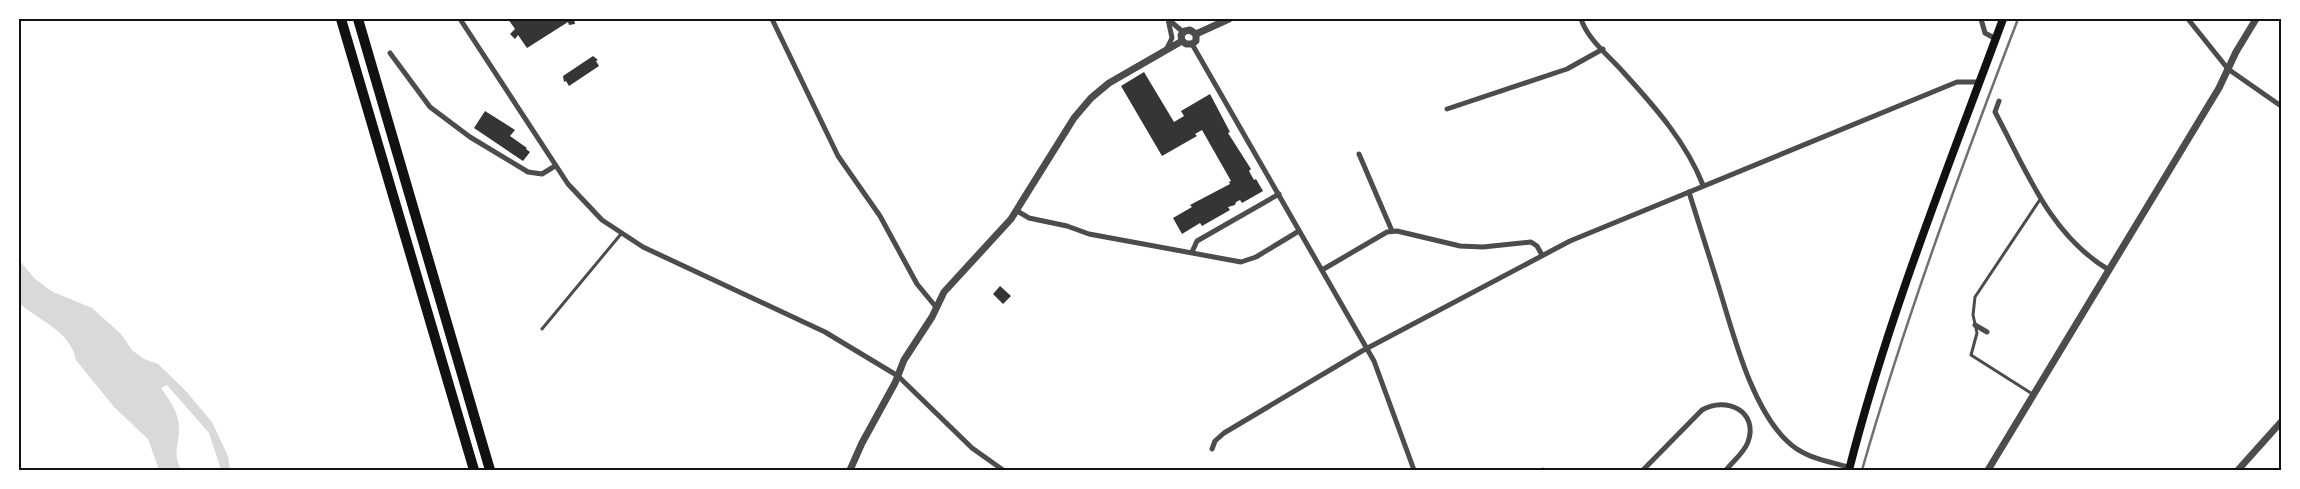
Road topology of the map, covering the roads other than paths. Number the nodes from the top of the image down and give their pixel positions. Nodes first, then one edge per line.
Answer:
1 (341, 19) edge
2 (358, 19) edge
3 (460, 19) edge
4 (772, 19) edge
5 (1168, 19) edge
6 (1228, 19) edge
7 (1581, 19) edge
8 (1981, 19) edge
9 (2004, 19) edge
10 (2188, 19) edge
11 (2256, 19) edge
12 (1183, 32) junction
13 (1196, 34) junction
14 (1996, 39) junction
15 (1182, 41) junction
16 (1192, 44) junction
17 (1167, 48) junction
18 (1603, 50) junction
19 (390, 53) dead end
20 (2228, 69) junction
21 (1980, 82) junction
22 (1999, 101) dead end
23 (2281, 106) edge
24 (1447, 109) dead end
25 (1359, 154) dead end
26 (556, 166) junction
27 (1703, 186) junction
28 (1689, 192) junction
29 (1279, 194) junction
30 (2041, 198) junction
31 (1017, 211) junction
32 (1299, 231) junction
33 (1392, 231) junction
34 (620, 234) junction
35 (1192, 252) junction
36 (1542, 255) junction
37 (1322, 270) junction
38 (2109, 270) junction
39 (936, 307) junction
40 (1975, 325) junction
41 (542, 329) dead end
42 (1987, 332) dead end
43 (1367, 349) junction
44 (898, 376) junction
45 (2034, 395) junction
46 (2281, 422) edge
47 (1212, 449) dead end
48 (1849, 469) edge
49 (474, 470) edge
50 (490, 470) edge
51 (850, 470) edge
52 (1003, 470) edge
53 (1414, 470) edge
54 (1643, 470) edge
55 (1726, 470) edge
56 (1988, 470) edge
57 (2238, 470) edge

1 - 49 highway
2 - 50 highway
3 - 26 street
4 - 39 street
5 - 12 street
5 - 17 street
6 - 13 street
7 - 18 street
8 - 14 street
9 - 14 main road
10 - 20 street
11 - 20 street
12 - 13 street
12 - 15 street
13 - 16 street
14 - 21 main road
15 - 16 street
15 - 17 street
16 - 29 street
17 - 31 street
18 - 24 street
18 - 27 street
19 - 26 street
20 - 23 street
20 - 38 street
21 - 27 street
21 - 48 main road
22 - 30 street
25 - 33 street
26 - 34 street
27 - 28 street
28 - 36 street
28 - 48 street
29 - 32 street
29 - 35 street
30 - 38 street
30 - 40 lane
31 - 35 street
31 - 39 street
32 - 35 street
32 - 37 street
33 - 36 street
33 - 37 street
34 - 41 lane
34 - 44 street
36 - 43 street
37 - 43 street
38 - 45 street
39 - 44 street
40 - 42 street
40 - 45 lane
43 - 47 street
43 - 53 street
44 - 51 street
44 - 52 street
45 - 56 street
46 - 57 street
54 - 55 street

